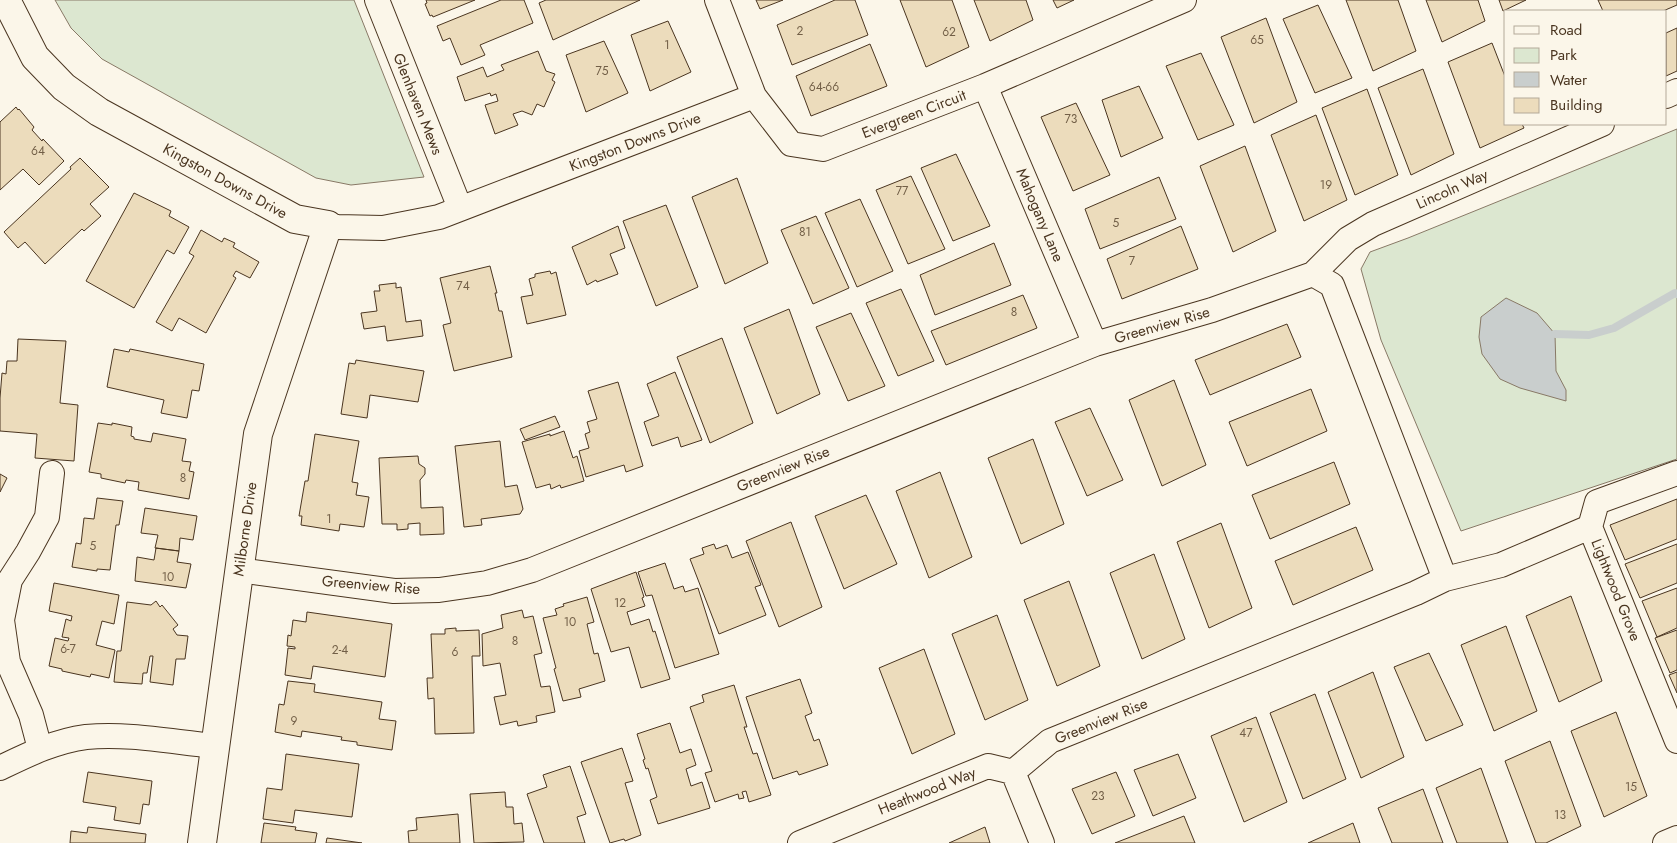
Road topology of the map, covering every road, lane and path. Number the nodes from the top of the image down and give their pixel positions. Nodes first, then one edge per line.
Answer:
1 (6, 0) edge
2 (377, 0) edge
3 (717, 0) edge
4 (1184, 0) edge
5 (985, 86) junction
6 (754, 96) junction
7 (1600, 125) edge
8 (460, 208) junction
9 (328, 226) junction
10 (1313, 274) junction
11 (1095, 344) junction
12 (52, 473) dead end
13 (1677, 473) edge
14 (1590, 527) junction
15 (239, 570) junction
16 (1445, 579) junction
17 (1677, 741) edge
18 (215, 746) junction
19 (40, 749) junction
20 (0, 768) edge
21 (1013, 772) junction
22 (1677, 838) edge
23 (202, 843) edge
24 (800, 843) edge
25 (1042, 843) edge
26 (1665, 843) edge

1 - 9 street, Kingston Downs Drive
2 - 8 street, Glenhaven Mews
3 - 6 street, Evergreen Circuit
4 - 5 street, Evergreen Circuit
5 - 6 street, Evergreen Circuit
5 - 11 street, Mahogany Lane
6 - 8 street, Kingston Downs Drive
7 - 10 street, Lincoln Way
8 - 9 street, Kingston Downs Drive
9 - 15 street, Milborne Drive
10 - 11 street, Greenview Rise
10 - 16 street
11 - 15 street, Greenview Rise
12 - 19 street
13 - 14 street
14 - 16 street, Lightwood Grove
14 - 17 street, Lightwood Grove
15 - 18 street, Milborne Drive
16 - 21 street, Greenview Rise
18 - 19 street
18 - 23 street, Milborne Drive
19 - 20 street
21 - 24 street, Heathwood Way
21 - 25 street
22 - 26 street

